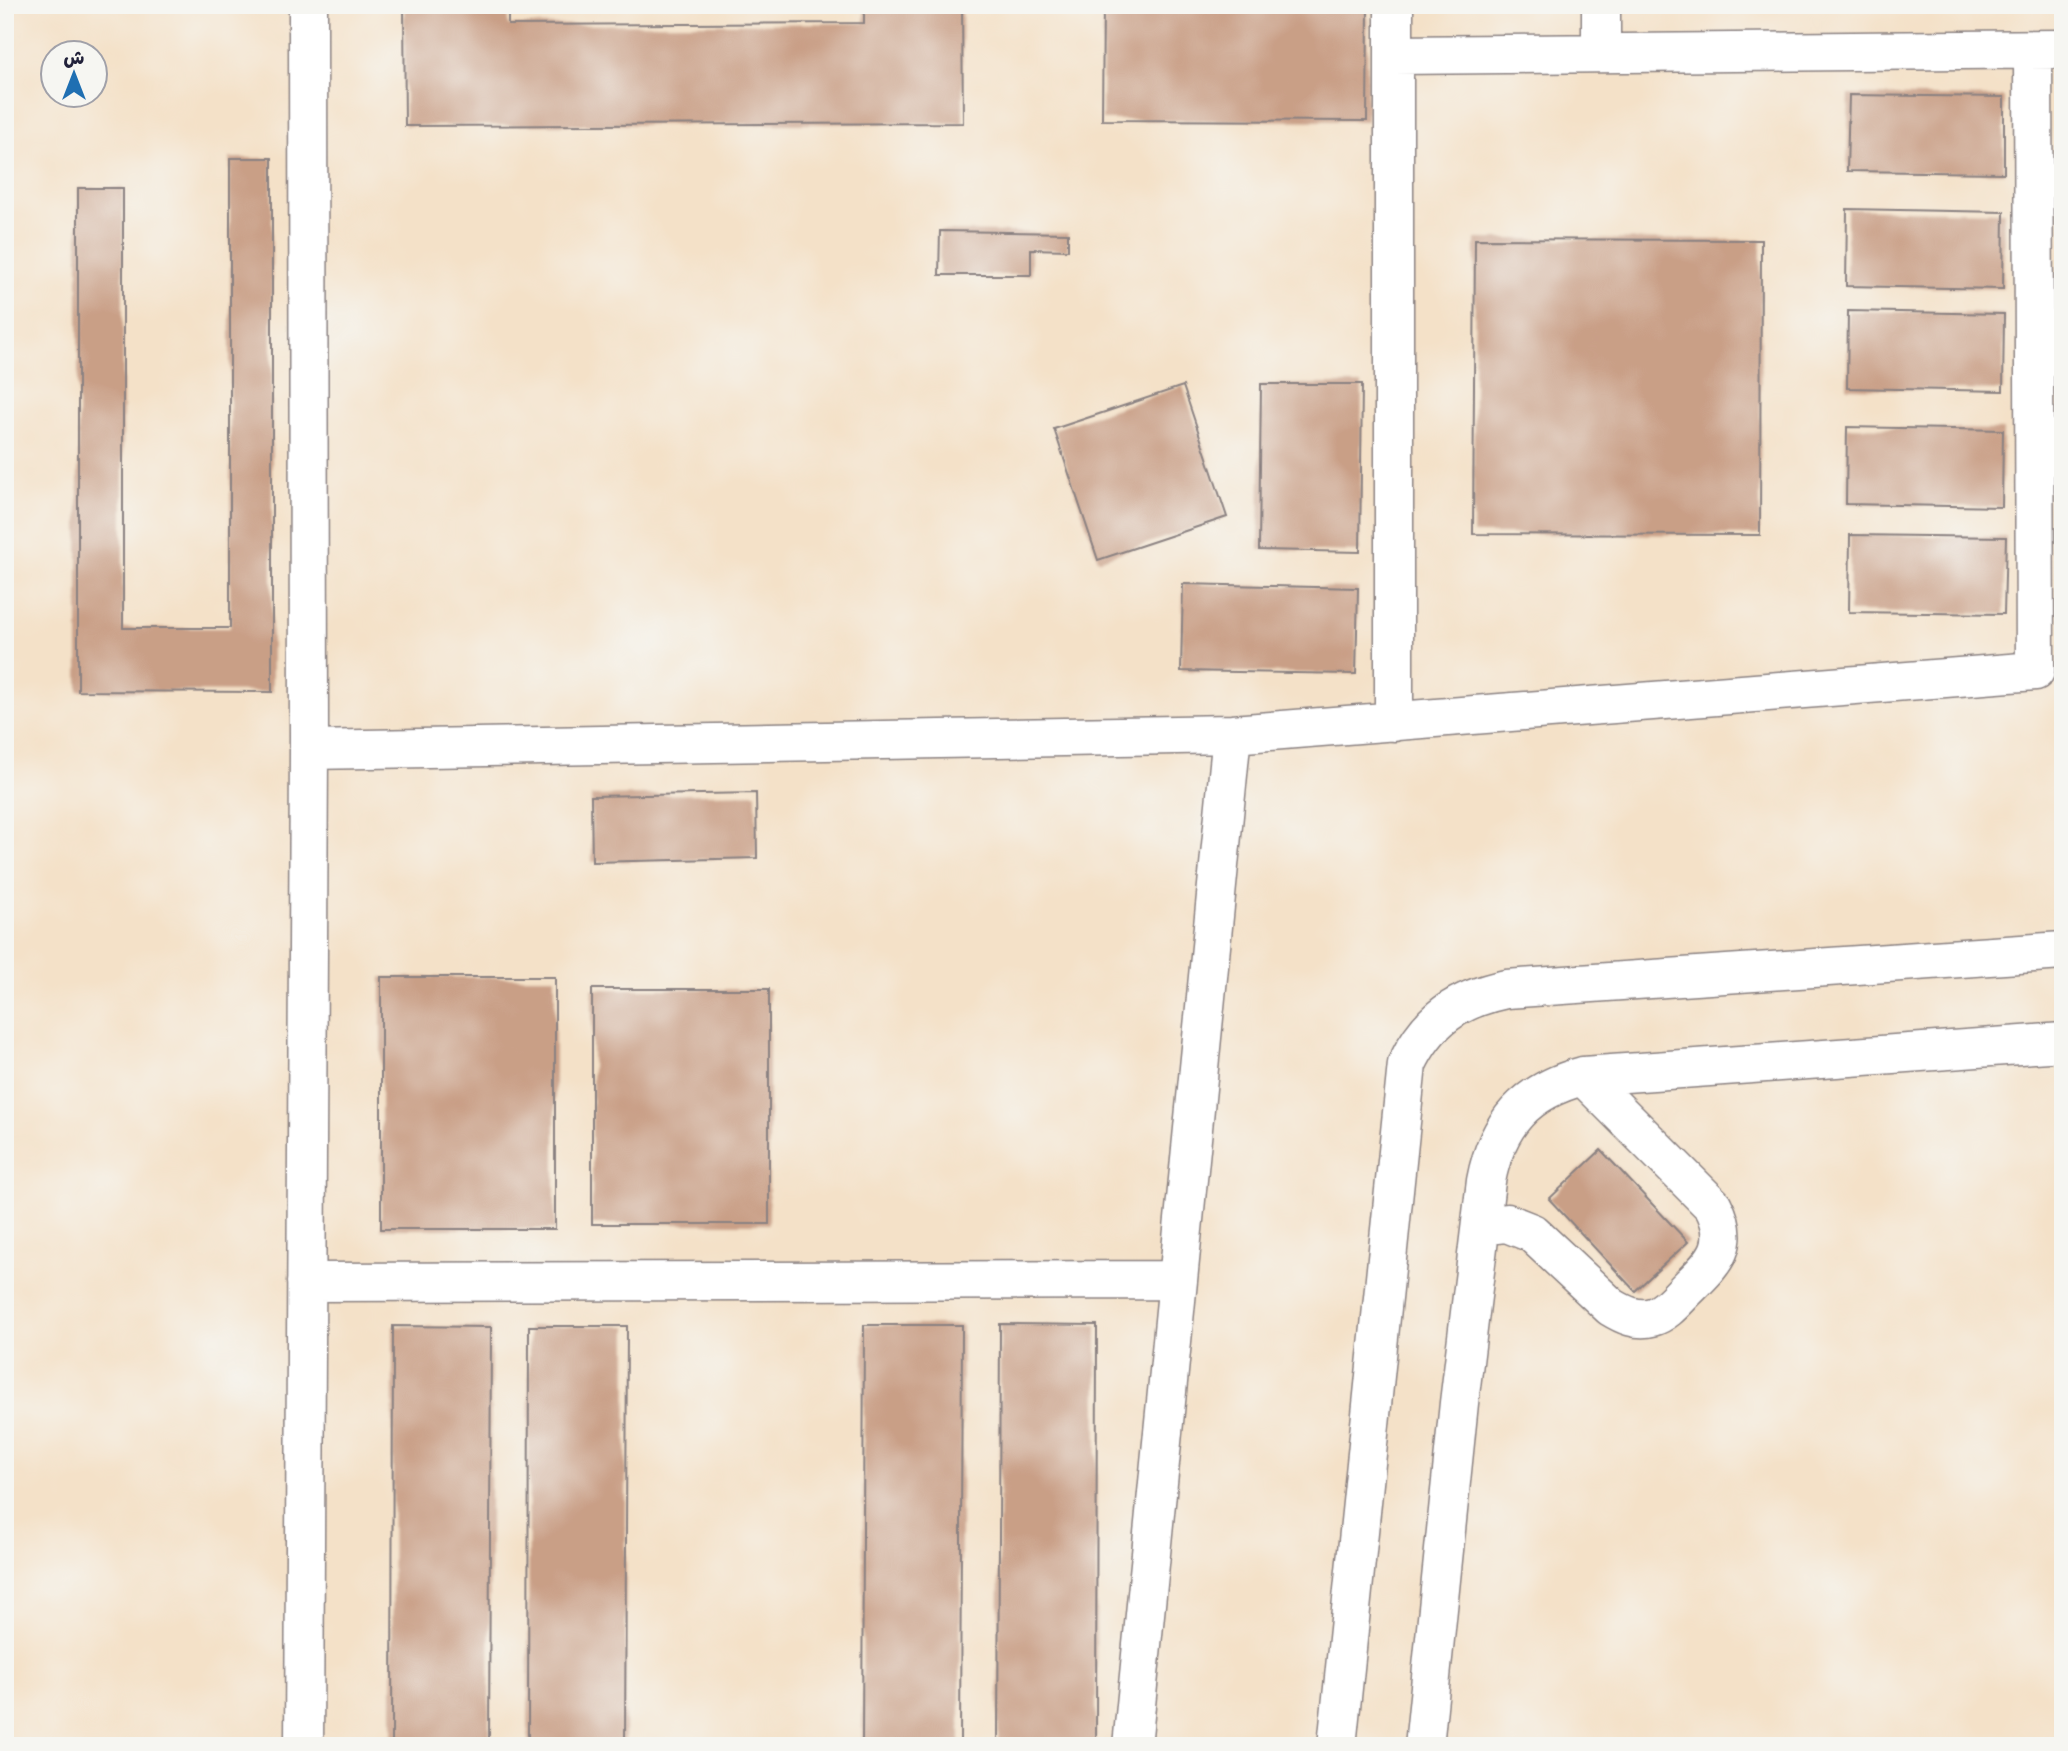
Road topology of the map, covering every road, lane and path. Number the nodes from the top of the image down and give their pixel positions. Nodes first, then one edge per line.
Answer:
1 (308, 5) edge
2 (1394, 5) edge
3 (1601, 5) edge
4 (2048, 50) edge
5 (1601, 53) junction
6 (1394, 55) junction
7 (1394, 722) junction
8 (1232, 734) junction
9 (309, 750) junction
10 (2063, 951) edge
11 (2063, 1042) edge
12 (1583, 1076) junction
13 (1481, 1226) junction
14 (1178, 1280) junction
15 (306, 1282) junction
16 (304, 1746) edge
17 (1132, 1746) edge
18 (1337, 1746) edge
19 (1424, 1746) edge

1 - 9 street
2 - 6 street
3 - 5 street
4 - 5 street
4 - 7 street
5 - 6 street
6 - 7 street
7 - 8 street
8 - 9 street
8 - 14 street
9 - 15 street
10 - 18 street
11 - 12 street
12 - 13 street
12 - 13 street
13 - 19 street
14 - 15 street
14 - 17 street
15 - 16 street

